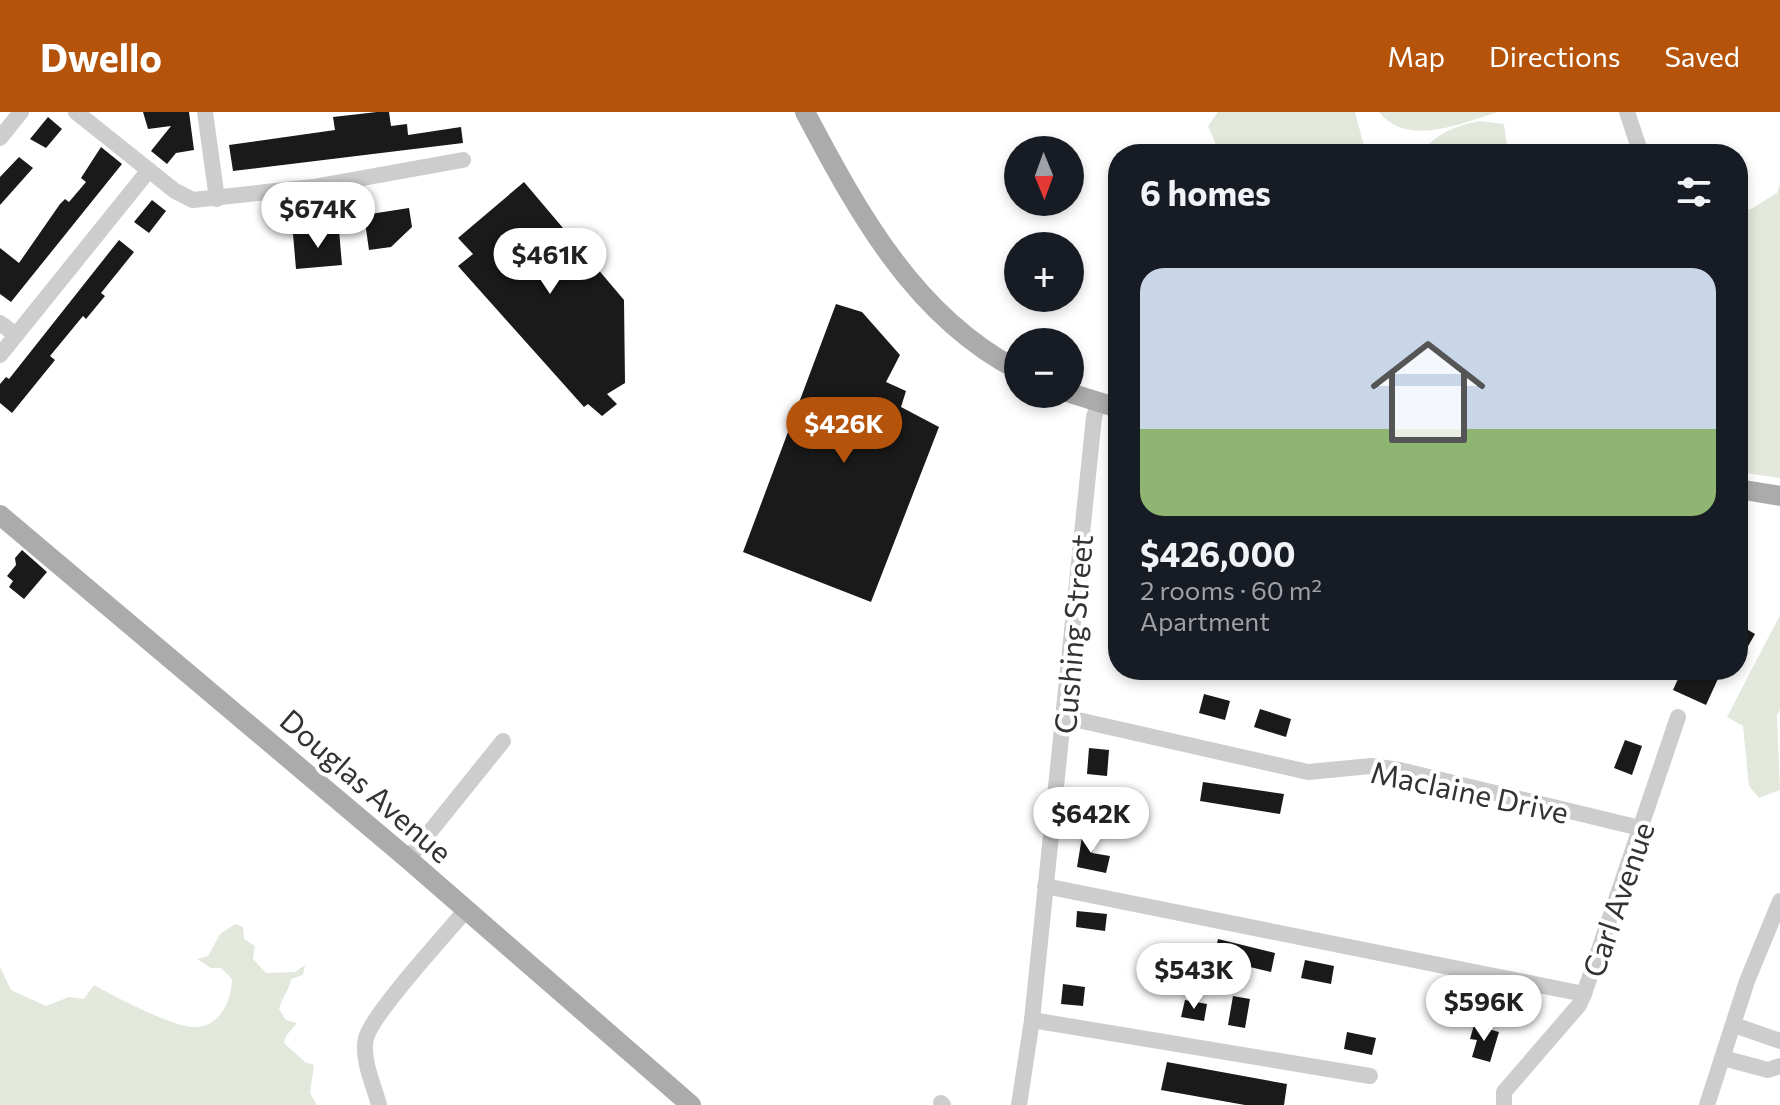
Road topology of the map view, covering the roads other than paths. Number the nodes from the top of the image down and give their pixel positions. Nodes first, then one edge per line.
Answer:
1 (21, 112) edge
2 (76, 112) edge
3 (205, 112) edge
4 (805, 112) edge
5 (1627, 112) edge
6 (0, 138) edge
7 (1638, 144) edge
8 (463, 160) dead end
9 (149, 170) junction
10 (217, 199) junction
11 (0, 323) edge
12 (16, 335) junction
13 (0, 355) edge
14 (1004, 360) edge
15 (1084, 397) edge
16 (1108, 405) edge
17 (1748, 491) edge
18 (1780, 496) edge
19 (0, 515) edge
20 (1065, 717) junction
21 (1678, 717) dead end
22 (503, 741) dead end
23 (1640, 828) junction
24 (408, 859) junction
25 (1045, 886) junction
26 (1780, 901) edge
27 (466, 910) junction
28 (1584, 994) junction
29 (1032, 1020) junction
30 (1734, 1025) junction
31 (1780, 1041) edge
32 (1723, 1058) junction
33 (1780, 1066) edge
34 (1370, 1076) dead end
35 (1503, 1104) edge
36 (379, 1105) edge
37 (691, 1105) edge
38 (1019, 1105) edge
39 (1707, 1105) edge

1 - 6 street
2 - 9 street
3 - 10 street
4 - 14 main road
5 - 7 street
8 - 10 street
9 - 10 street
9 - 12 street
11 - 12 street
12 - 13 street
15 - 16 main road
16 - 20 street, Cushing Street
17 - 18 main road
19 - 24 main road, Douglas Avenue
20 - 23 street, Maclaine Drive
20 - 25 street, Cushing Street
21 - 23 street, Carl Avenue
22 - 24 street
23 - 28 street, Carl Avenue
24 - 27 main road, Douglas Avenue
25 - 28 street
25 - 29 street, Cushing Street
26 - 30 street
27 - 36 street
27 - 37 main road, Douglas Avenue
28 - 35 street, Carl Avenue
29 - 34 street
29 - 38 street, Cushing Street
30 - 31 street
30 - 32 street
32 - 33 street
32 - 39 street

